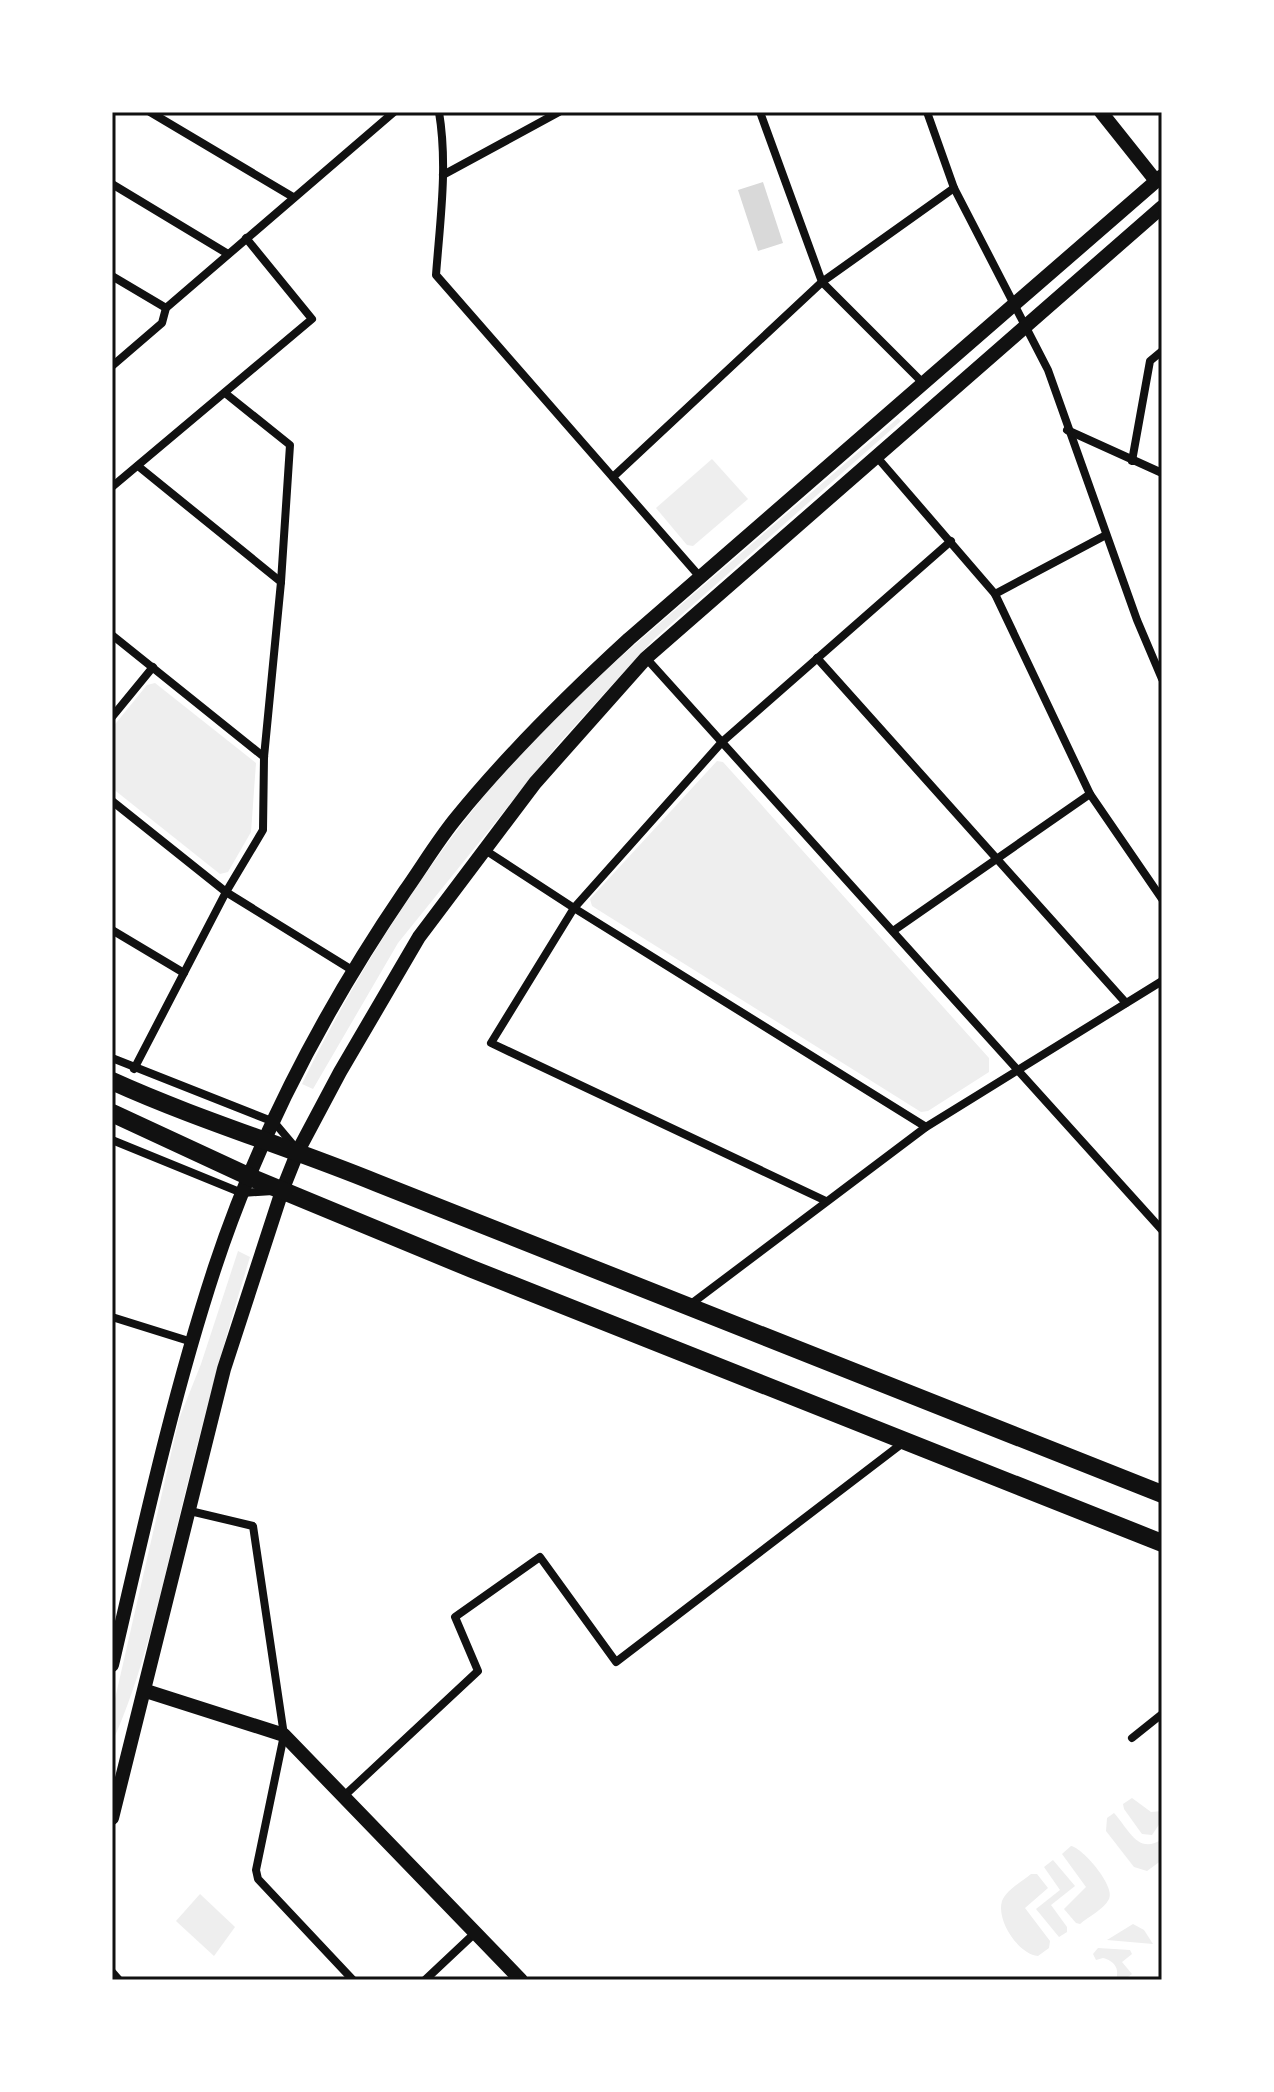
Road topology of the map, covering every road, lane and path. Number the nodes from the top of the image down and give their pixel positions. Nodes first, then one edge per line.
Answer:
1 (150, 112) edge
2 (170, 112) edge
3 (394, 112) edge
4 (439, 112) edge
5 (559, 112) edge
6 (760, 112) edge
7 (927, 112) edge
8 (1101, 112) edge
9 (165, 121) junction
10 (443, 175) junction
11 (1159, 178) edge
12 (112, 184) edge
13 (954, 188) junction
14 (293, 197) junction
15 (1162, 207) edge
16 (246, 238) junction
17 (228, 254) junction
18 (112, 276) edge
19 (822, 282) junction
20 (1015, 304) junction
21 (166, 308) junction
22 (1026, 326) junction
23 (1162, 351) edge
24 (112, 366) edge
25 (923, 383) junction
26 (225, 393) junction
27 (1067, 430) junction
28 (876, 456) junction
29 (1132, 461) junction
30 (138, 466) junction
31 (1162, 473) edge
32 (613, 477) junction
33 (112, 487) edge
34 (1106, 535) junction
35 (951, 541) junction
36 (700, 577) junction
37 (281, 582) junction
38 (995, 594) junction
39 (112, 635) edge
40 (646, 658) junction
41 (817, 658) junction
42 (153, 667) junction
43 (1162, 679) edge
44 (112, 717) edge
45 (722, 742) junction
46 (264, 757) junction
47 (1090, 794) junction
48 (112, 801) edge
49 (485, 850) junction
50 (997, 859) junction
51 (226, 892) junction
52 (1162, 899) edge
53 (574, 908) junction
54 (112, 930) edge
55 (893, 931) junction
56 (352, 970) junction
57 (184, 973) junction
58 (1162, 981) edge
59 (1126, 1003) junction
60 (112, 1058) edge
61 (134, 1069) junction
62 (1018, 1069) junction
63 (112, 1081) edge
64 (112, 1113) edge
65 (274, 1122) junction
66 (926, 1127) junction
67 (112, 1140) edge
68 (266, 1140) junction
69 (298, 1151) junction
70 (246, 1185) junction
71 (282, 1191) junction
72 (826, 1201) junction
73 (1162, 1230) edge
74 (686, 1308) junction
75 (112, 1317) edge
76 (192, 1342) junction
77 (905, 1441) junction
78 (1162, 1494) edge
79 (190, 1511) junction
80 (1162, 1543) edge
81 (112, 1665) edge
82 (146, 1691) junction
83 (1162, 1714) edge
84 (284, 1735) junction
85 (1132, 1738) dead end
86 (344, 1796) junction
87 (112, 1818) edge
88 (475, 1933) junction
89 (112, 1972) edge
90 (119, 1980) edge
91 (353, 1980) edge
92 (425, 1980) edge
93 (521, 1980) edge

1 - 9 street
2 - 9 street
3 - 14 street
4 - 10 street
5 - 10 street
6 - 19 street
7 - 13 street
8 - 11 street
9 - 14 street
10 - 32 street
11 - 20 street
12 - 17 street
13 - 19 street
13 - 20 street
14 - 16 street
15 - 22 street
16 - 17 street
16 - 26 street
17 - 21 street
18 - 21 street
19 - 25 street
19 - 32 street
20 - 22 street
20 - 25 street
21 - 24 street
22 - 27 street
22 - 28 street
23 - 29 street
25 - 36 street
26 - 30 street
26 - 37 street
27 - 29 street
27 - 34 street
28 - 35 street
28 - 40 street
29 - 31 street
30 - 33 street
30 - 37 street
32 - 36 street
34 - 38 street
34 - 43 street
35 - 38 street
35 - 41 street
36 - 56 street
37 - 46 street
38 - 47 street
39 - 42 street
40 - 45 street
40 - 49 street
41 - 45 street
41 - 50 street
42 - 44 street
42 - 46 street
45 - 53 street
45 - 55 street
46 - 51 street
47 - 50 street
47 - 52 street
48 - 51 street
49 - 53 street
49 - 69 street
50 - 55 street
50 - 59 street
51 - 56 street
51 - 57 street
53 - 66 street
53 - 72 street
54 - 57 street
55 - 62 street
56 - 65 street
57 - 61 street
58 - 59 street
59 - 62 street
60 - 61 street
61 - 65 street
62 - 66 street
62 - 73 street
63 - 68 highway
64 - 70 highway
65 - 68 street
65 - 69 street
66 - 72 street
67 - 70 street
68 - 69 highway
68 - 70 street
69 - 71 street
69 - 74 highway
70 - 71 highway
70 - 76 street
71 - 77 highway
71 - 79 street
72 - 74 street
74 - 78 highway
75 - 76 street
76 - 81 street
77 - 80 highway
77 - 86 street
79 - 82 street
79 - 84 street
82 - 84 street
82 - 87 street
83 - 85 street
84 - 86 street
84 - 91 street
86 - 88 street
88 - 92 street
88 - 93 street
89 - 90 street

